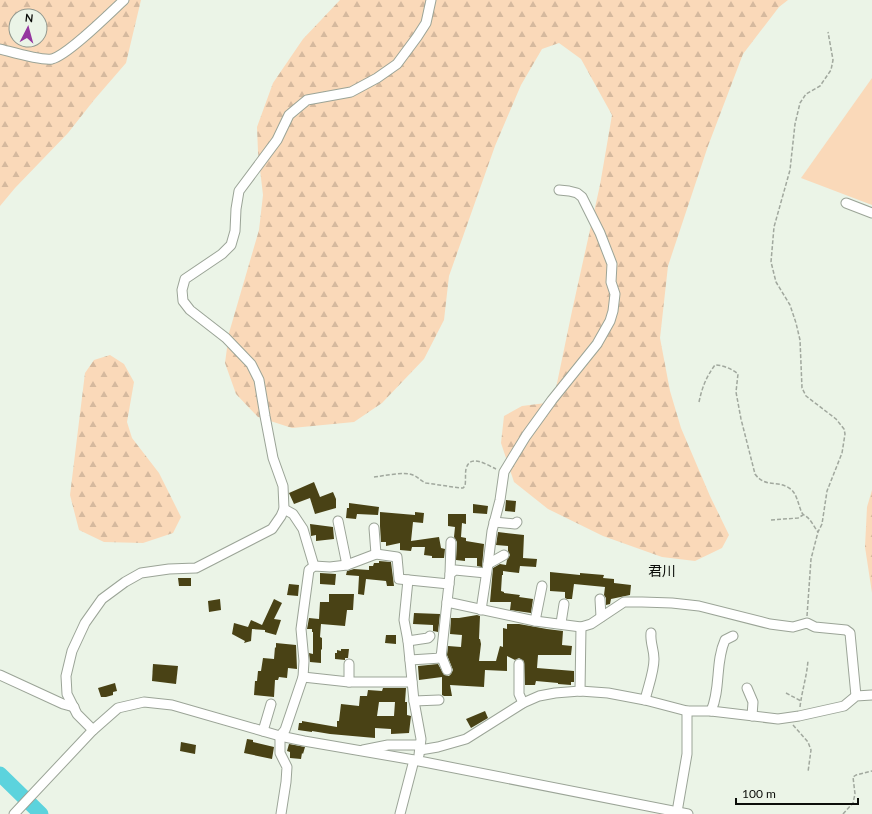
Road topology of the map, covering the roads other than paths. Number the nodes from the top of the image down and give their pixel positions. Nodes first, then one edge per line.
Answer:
1 (124, 0) edge
2 (431, 0) edge
3 (0, 49) edge
4 (559, 190) dead end
5 (846, 203) dead end
6 (872, 213) edge
7 (284, 509) junction
8 (338, 521) dead end
9 (494, 522) junction
10 (517, 522) dead end
11 (374, 528) dead end
12 (451, 542) dead end
13 (376, 554) junction
14 (504, 555) dead end
15 (347, 565) junction
16 (314, 566) junction
17 (487, 569) junction
18 (450, 574) junction
19 (408, 580) junction
20 (448, 584) junction
21 (542, 586) dead end
22 (600, 599) dead end
23 (447, 602) junction
24 (564, 604) dead end
25 (481, 610) junction
26 (601, 617) junction
27 (535, 620) junction
28 (562, 623) junction
29 (581, 627) junction
30 (651, 633) dead end
31 (430, 636) dead end
32 (733, 636) dead end
33 (408, 641) junction
34 (441, 655) junction
35 (410, 660) junction
36 (349, 664) dead end
37 (519, 664) dead end
38 (447, 670) dead end
39 (0, 675) edge
40 (303, 677) junction
41 (349, 682) junction
42 (412, 682) junction
43 (747, 688) dead end
44 (580, 691) junction
45 (872, 695) edge
46 (856, 696) junction
47 (440, 700) dead end
48 (645, 700) junction
49 (414, 701) junction
50 (523, 703) junction
51 (271, 704) dead end
52 (74, 707) junction
53 (687, 711) junction
54 (711, 711) junction
55 (752, 716) junction
56 (92, 730) junction
57 (263, 731) junction
58 (280, 736) junction
59 (420, 748) junction
60 (357, 751) junction
61 (416, 761) junction
62 (677, 812) junction
63 (14, 814) edge
64 (282, 814) edge
65 (400, 814) edge
66 (688, 814) edge

1 - 3 street
2 - 7 street
4 - 9 street
5 - 6 street
7 - 16 street
7 - 52 street
8 - 15 street
9 - 10 street
9 - 17 street
11 - 13 street
12 - 18 street
13 - 15 street
13 - 19 street
14 - 17 street
15 - 16 street
16 - 40 street
17 - 18 street
17 - 25 street
18 - 20 street
19 - 20 street
19 - 33 street
20 - 23 street
21 - 27 street
22 - 26 street
23 - 25 street
23 - 34 street
24 - 28 street
25 - 27 street
26 - 29 street
26 - 46 street
27 - 28 street
28 - 29 street
29 - 44 street
30 - 48 street
31 - 33 street
32 - 54 street
33 - 35 street
34 - 35 street
34 - 38 street
35 - 42 street
36 - 41 street
37 - 50 street
39 - 52 street
40 - 41 street
40 - 58 street
41 - 42 street
42 - 49 street
43 - 55 street
44 - 48 street
44 - 50 street
45 - 46 street
46 - 55 street
47 - 49 street
48 - 53 street
49 - 59 street
50 - 59 street
51 - 57 street
52 - 56 street
53 - 54 street
53 - 62 street
54 - 55 street
56 - 57 street
56 - 63 street
57 - 58 street
58 - 60 street
58 - 64 street
59 - 60 street
59 - 61 street
60 - 61 street
61 - 62 street
61 - 65 street
62 - 66 street

